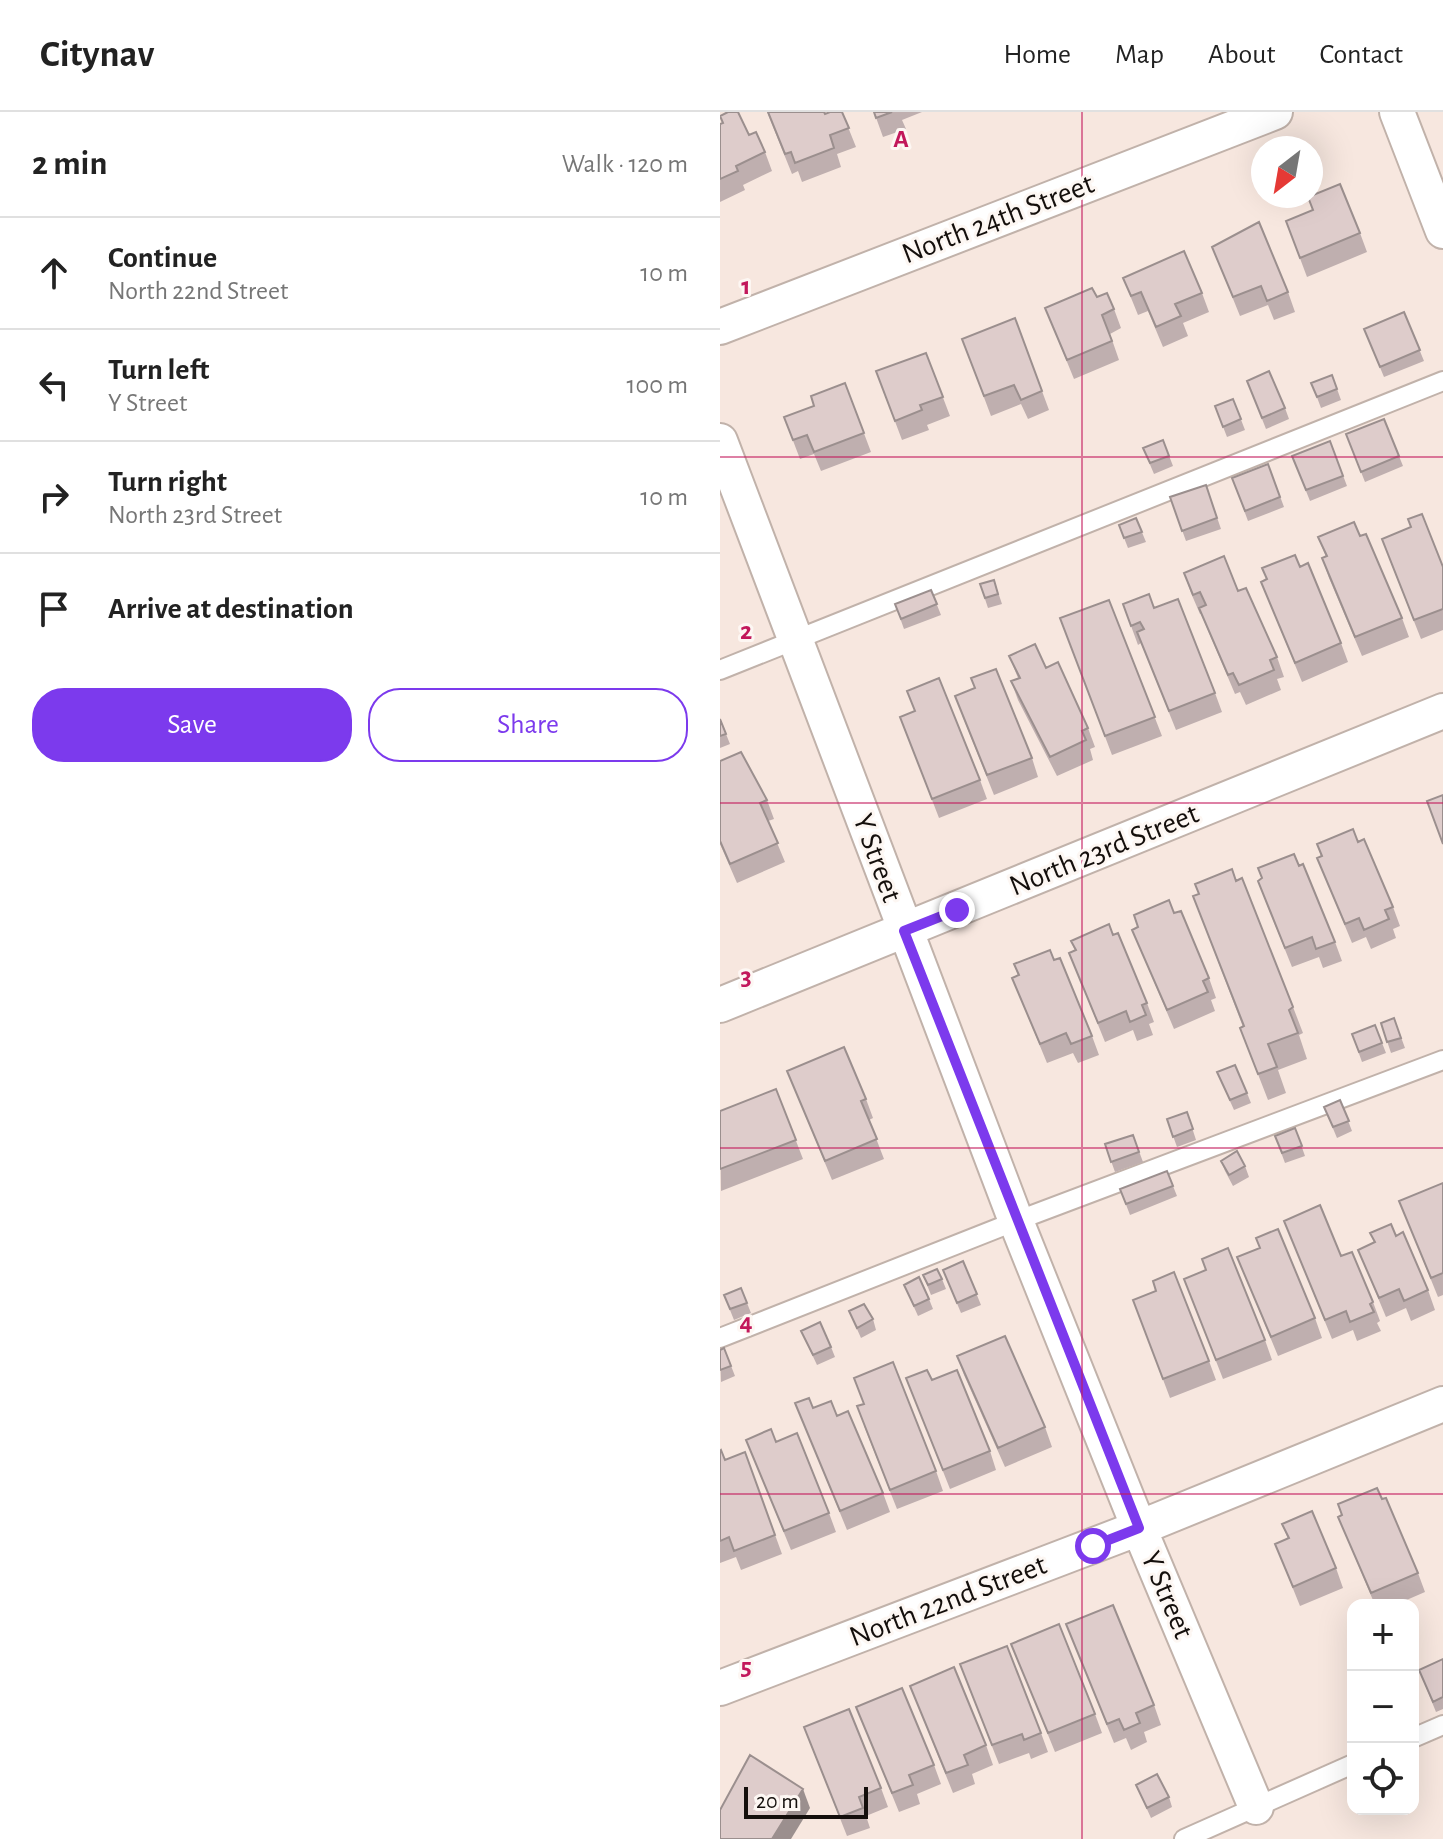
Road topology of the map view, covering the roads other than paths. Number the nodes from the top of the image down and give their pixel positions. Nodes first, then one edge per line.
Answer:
1 (1275, 112) edge
2 (1397, 112) edge
3 (1443, 231) edge
4 (720, 327) edge
5 (1443, 381) edge
6 (720, 441) edge
7 (796, 638) junction
8 (720, 670) edge
9 (1443, 711) edge
10 (904, 931) junction
11 (720, 1005) edge
12 (1443, 1060) edge
13 (1016, 1221) junction
14 (720, 1338) edge
15 (1443, 1404) edge
16 (1139, 1528) junction
17 (720, 1688) edge
18 (1443, 1725) edge
19 (1419, 1735) edge
20 (1347, 1767) edge
21 (1256, 1807) junction
22 (1184, 1839) edge

1 - 4 street, North 24th Street
2 - 3 street
5 - 7 lane
6 - 7 street, Y Street
7 - 8 lane
7 - 10 street, Y Street
9 - 10 street, North 23rd Street
10 - 11 street, North 23rd Street
10 - 13 street, Y Street
12 - 13 lane
13 - 14 lane
13 - 16 street, Y Street
15 - 16 street, North 22nd Street
16 - 17 street, North 22nd Street
16 - 21 street, Y Street
18 - 19 lane
20 - 21 lane
21 - 22 lane

